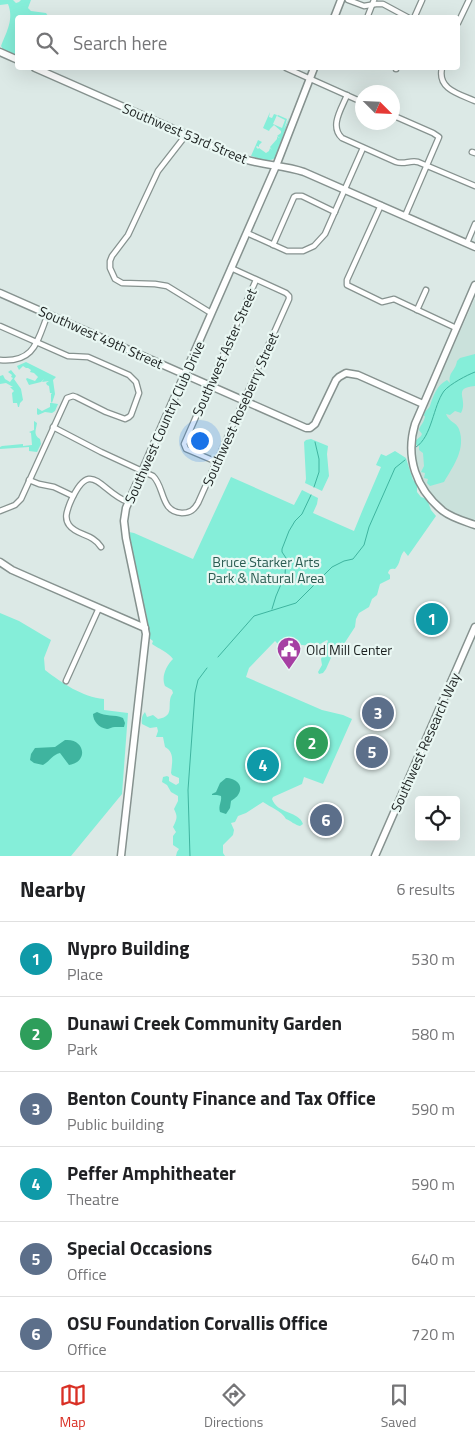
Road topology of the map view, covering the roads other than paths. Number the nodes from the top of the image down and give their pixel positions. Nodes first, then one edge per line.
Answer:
1 (341, 0) edge
2 (348, 0) edge
3 (422, 0) edge
4 (470, 0) edge
5 (373, 2) edge
6 (335, 15) edge
7 (368, 15) edge
8 (404, 15) edge
9 (415, 15) edge
10 (460, 19) edge
11 (0, 52) edge
12 (15, 59) edge
13 (40, 70) edge
14 (291, 70) edge
15 (313, 70) edge
16 (442, 70) edge
17 (310, 78) junction
18 (347, 96) junction
19 (355, 99) edge
20 (475, 101) edge
21 (400, 119) edge
22 (186, 135) junction
23 (363, 148) junction
24 (427, 165) junction
25 (276, 166) junction
26 (475, 186) edge
27 (345, 190) junction
28 (381, 206) junction
29 (335, 212) junction
30 (404, 216) junction
31 (475, 224) edge
32 (247, 233) junction
33 (466, 243) junction
34 (273, 245) junction
35 (475, 247) edge
36 (231, 268) junction
37 (256, 280) junction
38 (475, 285) edge
39 (426, 290) dead end
40 (0, 293) edge
41 (417, 310) junction
42 (211, 313) junction
43 (48, 314) junction
44 (0, 326) edge
45 (456, 328) junction
46 (36, 342) junction
47 (0, 360) edge
48 (185, 374) junction
49 (210, 385) junction
50 (244, 400) junction
51 (423, 404) junction
52 (53, 427) junction
53 (217, 462) junction
54 (142, 470) junction
55 (29, 480) junction
56 (73, 496) junction
57 (128, 502) junction
58 (0, 511) edge
59 (475, 525) edge
60 (101, 547) dead end
61 (0, 562) edge
62 (99, 608) junction
63 (475, 627) edge
64 (145, 628) junction
65 (66, 681) dead end
66 (121, 856) edge
67 (375, 856) edge

1 - 6 street
2 - 5 street
3 - 9 street
4 - 10 street
5 - 7 street
5 - 8 street
11 - 12 street
13 - 22 street, Southwest 53rd Street
14 - 17 street
15 - 17 street, Southwest Country Club Drive
16 - 20 street
17 - 18 street
17 - 25 street, Southwest Country Club Drive
18 - 19 street
18 - 23 street
21 - 24 street
22 - 25 street, Southwest 53rd Street
22 - 42 street
23 - 24 street
23 - 27 street
24 - 26 street
24 - 30 street
25 - 27 street, Southwest 53rd Street
25 - 32 street, Southwest Country Club Drive
27 - 28 street, Southwest 53rd Street
27 - 29 street
28 - 30 street, Southwest 53rd Street
28 - 41 street
29 - 34 street
29 - 34 street
30 - 33 street, Southwest 53rd Street
31 - 33 street
32 - 34 street
32 - 36 street, Southwest Country Club Drive
33 - 35 street, Southwest 53rd Street
36 - 37 street, Southwest Roseberry Street
36 - 42 street, Southwest Country Club Drive
37 - 49 street, Southwest Aster Street
37 - 50 street, Southwest Roseberry Street
38 - 45 street
39 - 41 street
40 - 43 street, Southwest 49th Street
41 - 45 street
42 - 48 street, Southwest Country Club Drive
43 - 46 street
43 - 48 street, Southwest 49th Street
44 - 46 street
45 - 51 street
46 - 47 street
46 - 52 street
48 - 49 street, Southwest 49th Street
48 - 54 street, Southwest Country Club Drive
49 - 50 street, Southwest 49th Street
49 - 53 street, Southwest Aster Street
50 - 51 street, Southwest 49th Street
50 - 53 street, Southwest Roseberry Street
51 - 59 street
52 - 54 street
52 - 55 street
53 - 54 street, Southwest Roseberry Street
54 - 57 street, Southwest Country Club Drive
55 - 56 street
55 - 58 street
56 - 57 street
56 - 60 street
57 - 64 street, Southwest Country Club Drive
61 - 62 street
62 - 64 street
62 - 65 street
63 - 67 street, Southwest Research Way
64 - 66 street, Southwest Country Club Drive

